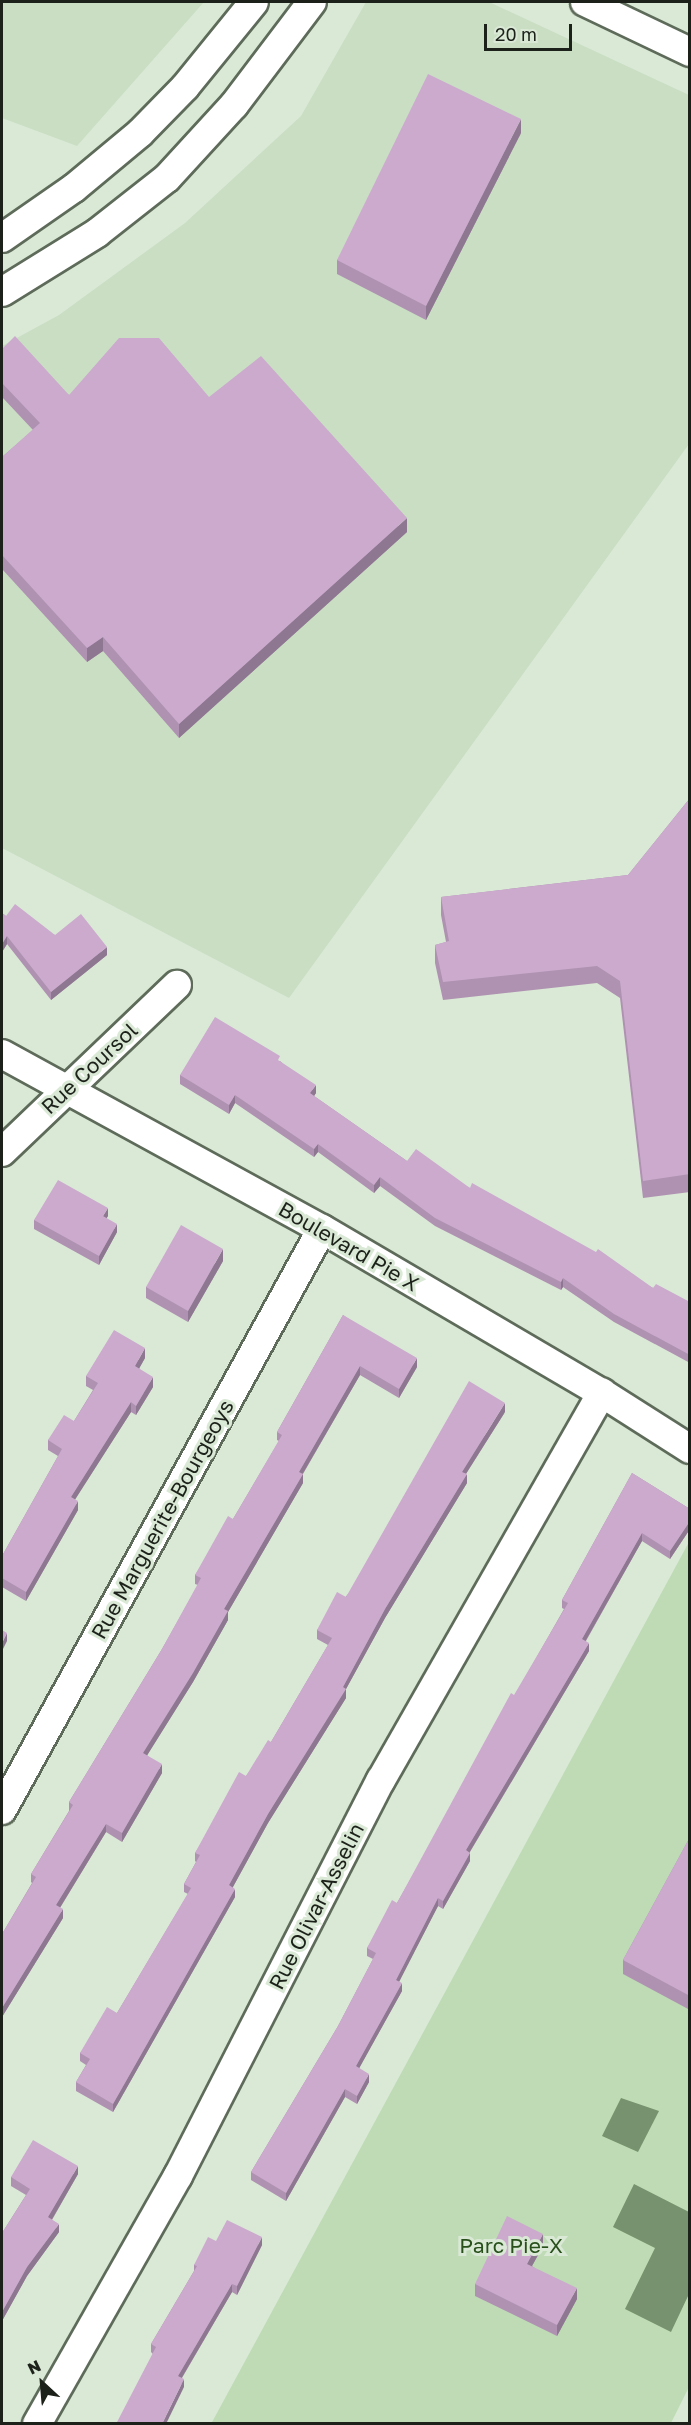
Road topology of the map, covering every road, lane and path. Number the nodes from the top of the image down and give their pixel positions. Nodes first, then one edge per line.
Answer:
1 (254, 2) edge
2 (312, 2) edge
3 (585, 2) edge
4 (690, 52) edge
5 (2, 238) edge
6 (2, 292) edge
7 (177, 985) dead end
8 (2, 1054) edge
9 (67, 1089) junction
10 (2, 1152) edge
11 (322, 1229) junction
12 (602, 1394) junction
13 (690, 1449) edge
14 (2, 1810) edge
15 (37, 2424) edge

1 - 5 street
2 - 6 street
3 - 4 street
7 - 9 street, Rue Coursol
8 - 9 street, Boulevard Pie X
9 - 10 street, Rue Coursol
9 - 11 street, Boulevard Pie X
11 - 12 street, Boulevard Pie X
11 - 14 street, Rue Marguerite-Bourgeoys
12 - 13 street, Boulevard Pie X
12 - 15 street, Rue Olivar-Asselin

